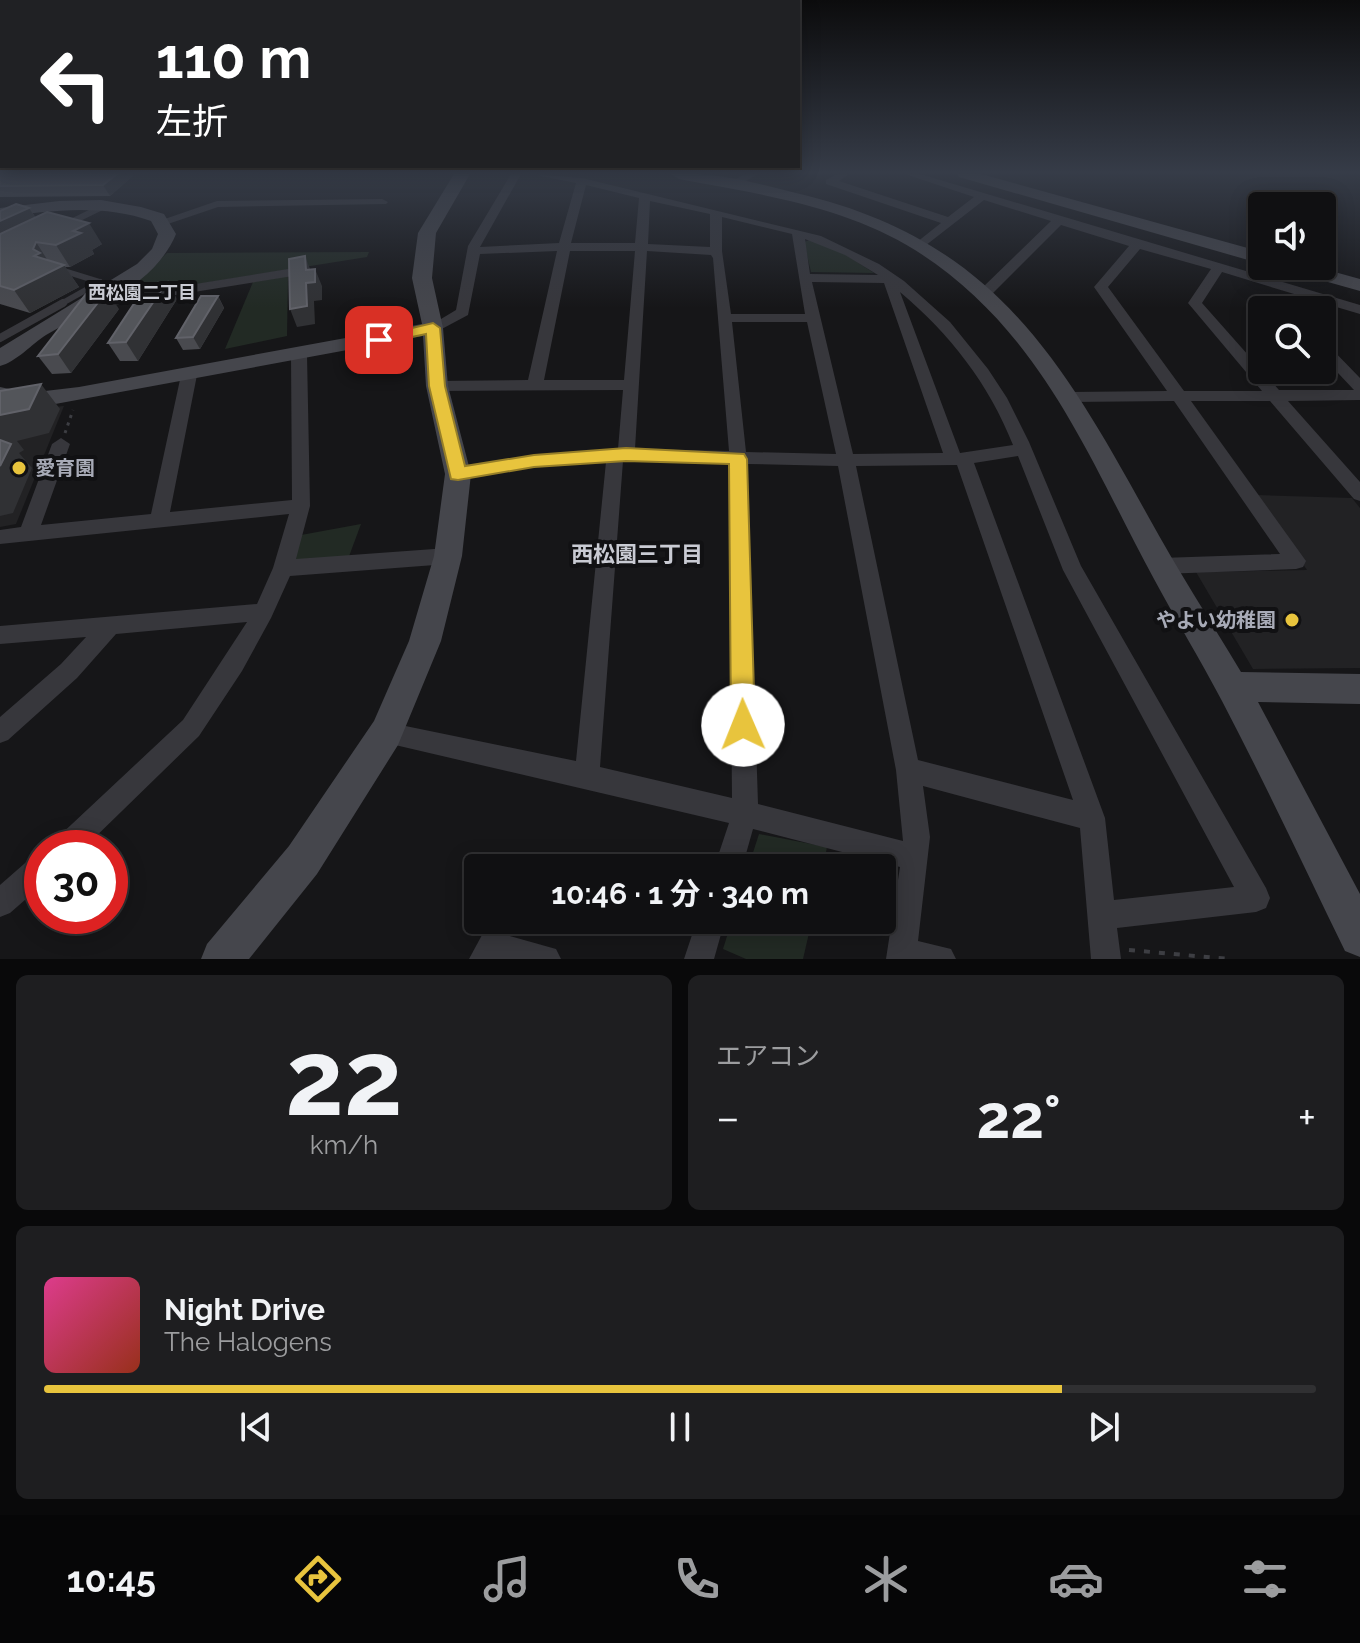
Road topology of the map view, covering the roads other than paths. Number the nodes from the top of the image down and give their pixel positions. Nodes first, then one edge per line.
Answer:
1 (78, 219) edge
2 (156, 219) edge
3 (172, 219) edge
4 (435, 219) edge
5 (490, 219) edge
6 (572, 219) edge
7 (644, 219) edge
8 (716, 219) edge
9 (744, 219) edge
10 (859, 219) edge
11 (941, 219) edge
12 (955, 219) edge
13 (1055, 219) edge
14 (1123, 219) edge
15 (1059, 220) junction
16 (162, 222) junction
17 (951, 222) junction
18 (51, 232) edge
19 (798, 232) junction
20 (1137, 244) junction
21 (921, 245) junction
22 (564, 247) junction
23 (642, 247) junction
24 (474, 251) junction
25 (716, 251) junction
26 (1248, 254) edge
27 (1219, 267) junction
28 (54, 269) edge
29 (288, 273) edge
30 (804, 278) junction
31 (1336, 278) edge
32 (889, 279) junction
33 (107, 284) junction
34 (1360, 285) edge
35 (986, 292) junction
36 (1312, 295) joint
37 (79, 307) junction
38 (1360, 310) edge
39 (725, 318) junction
40 (814, 318) junction
41 (433, 328) junction
42 (0, 338) edge
43 (299, 355) junction
44 (0, 359) edge
45 (1336, 362) edge
46 (189, 375) junction
47 (535, 385) junction
48 (630, 385) junction
49 (437, 386) junction
50 (1360, 387) edge
51 (0, 394) edge
52 (1360, 395) edge
53 (1179, 396) junction
54 (1070, 397) junction
55 (1276, 398) junction
56 (61, 444) road end
57 (1023, 449) junction
58 (620, 456) junction
59 (959, 458) junction
60 (738, 459) junction
61 (846, 460) junction
62 (458, 474) junction
63 (1360, 494) edge
64 (301, 506) junction
65 (159, 519) junction
66 (29, 532) junction
67 (0, 537) edge
68 (448, 556) junction
69 (1161, 566) junction
70 (283, 568) junction
71 (264, 612) junction
72 (110, 626) junction
73 (0, 635) edge
74 (1232, 687) junction
75 (1360, 689) edge
76 (0, 732) edge
77 (386, 733) junction
78 (908, 770) junction
79 (587, 776) junction
80 (745, 814) junction
81 (1092, 818) junction
82 (84, 830) edge
83 (732, 854) edge
84 (916, 858) junction
85 (24, 882) edge
86 (0, 903) edge
87 (1100, 916) junction
88 (707, 934) edge
89 (1360, 936) edge
90 (1105, 954) edge
91 (901, 956) edge
92 (222, 959) edge
93 (484, 959) edge
94 (546, 959) edge
95 (699, 959) edge
96 (941, 959) edge

1 - 18 lane
2 - 16 street
3 - 16 street
4 - 41 street
5 - 24 street
6 - 22 street
7 - 23 street
8 - 25 street
9 - 19 street
10 - 21 street
11 - 17 street
12 - 17 street
13 - 15 street
14 - 26 street
15 - 20 street
15 - 35 street
16 - 33 street
17 - 21 street
19 - 30 street
19 - 32 street
20 - 27 street
20 - 53 street
21 - 35 street
22 - 23 street
22 - 24 street
22 - 47 street
23 - 25 street
23 - 48 street
24 - 41 street
25 - 39 street
27 - 36 street
27 - 55 street
28 - 33 lane
29 - 37 street
30 - 32 street
30 - 40 street
31 - 34 street
32 - 57 street
32 - 59 street
33 - 37 street
33 - 42 lane
35 - 54 street
36 - 38 street
37 - 44 street
39 - 40 street
39 - 60 street
40 - 61 street
41 - 43 street
41 - 49 street
43 - 46 street
43 - 64 street
45 - 50 street
46 - 51 street
46 - 65 street
47 - 48 street
47 - 49 street
48 - 58 street
49 - 62 street
52 - 55 street
53 - 54 street
53 - 55 street
53 - 69 street
54 - 69 street
55 - 63 street
56 - 66 street
57 - 59 street
57 - 87 street
58 - 60 street
58 - 62 street
58 - 79 street
59 - 61 street
59 - 81 street
60 - 61 street
60 - 80 street
61 - 78 street
62 - 68 street
64 - 65 street
64 - 70 street
65 - 66 street
66 - 67 street
68 - 70 street
68 - 77 street
69 - 74 street
70 - 71 street
71 - 72 street
71 - 82 street
72 - 73 street
72 - 76 street
74 - 75 street
74 - 89 street
77 - 79 street
77 - 92 street
78 - 81 street
78 - 84 street
79 - 80 street
80 - 83 street
80 - 84 street
81 - 87 street
84 - 91 street
85 - 86 street
87 - 90 street
88 - 95 street
91 - 96 street
93 - 94 street

